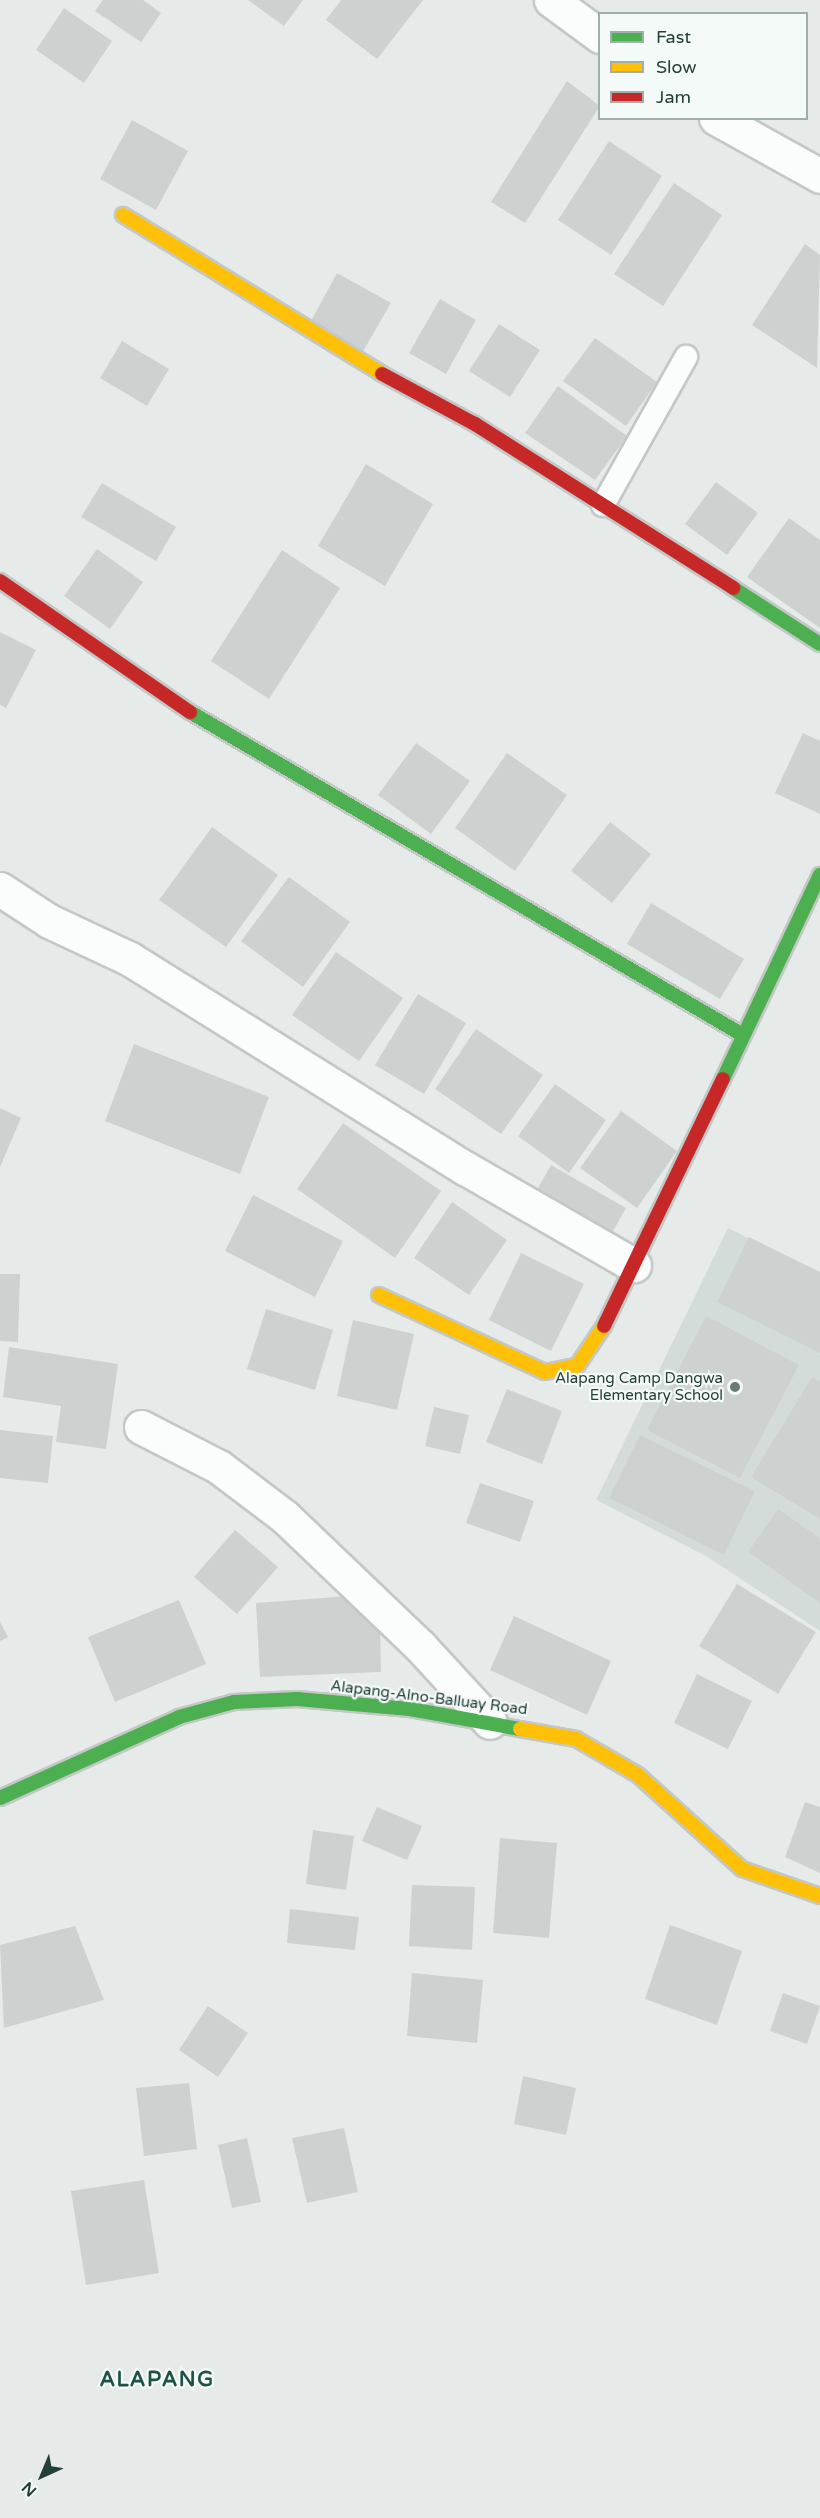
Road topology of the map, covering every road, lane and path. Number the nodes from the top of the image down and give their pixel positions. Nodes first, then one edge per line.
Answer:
1 (551, 0) edge
2 (598, 35) edge
3 (720, 120) edge
4 (820, 176) edge
5 (123, 215) dead end
6 (686, 357) dead end
7 (603, 505) junction
8 (0, 581) edge
9 (820, 644) edge
10 (820, 875) edge
11 (0, 890) edge
12 (741, 1034) junction
13 (634, 1265) junction
14 (379, 1295) dead end
15 (141, 1427) dead end
16 (489, 1722) junction
17 (0, 1798) edge
18 (820, 1896) edge

1 - 2 street
3 - 4 street
5 - 7 street
6 - 7 lane
7 - 9 street
8 - 12 street
10 - 12 street
11 - 13 street
12 - 13 street
13 - 14 street
15 - 16 street
16 - 17 street, Alapang-Alno-Balluay Road
16 - 18 street, Alapang-Alno-Balluay Road

